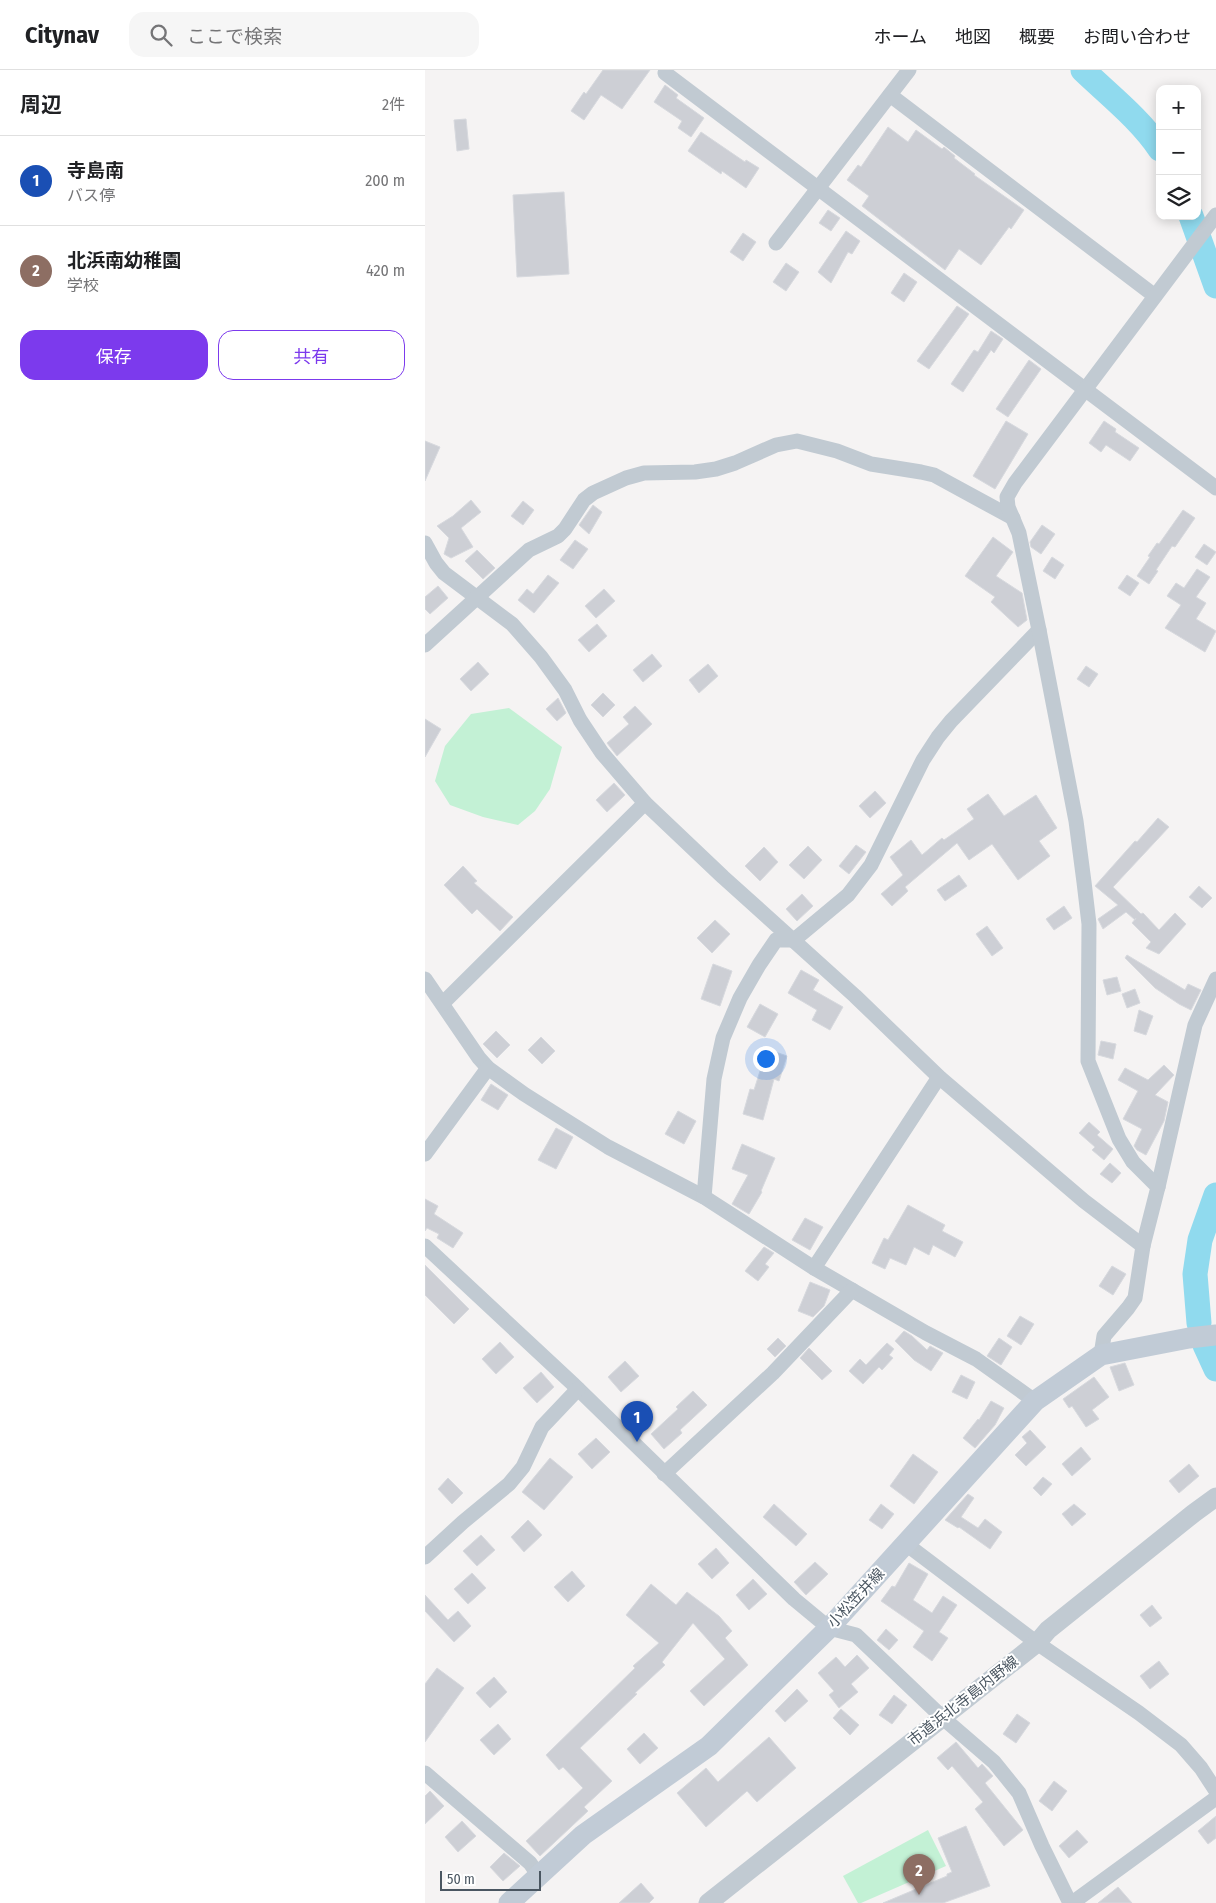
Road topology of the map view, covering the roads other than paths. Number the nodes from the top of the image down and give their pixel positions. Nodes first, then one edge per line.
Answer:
1 (909, 70) edge
2 (665, 71) edge
3 (890, 95) junction
4 (818, 187) junction
5 (1216, 215) edge
6 (776, 243) dead end
7 (1155, 296) junction
8 (1085, 390) junction
9 (1216, 488) edge
10 (1013, 518) junction
11 (425, 543) edge
12 (478, 598) junction
13 (1039, 630) junction
14 (425, 645) edge
15 (645, 803) junction
16 (794, 940) junction
17 (425, 979) edge
18 (1216, 979) edge
19 (443, 1003) junction
20 (488, 1068) junction
21 (939, 1077) junction
22 (425, 1154) edge
23 (1157, 1187) junction
24 (704, 1197) junction
25 (425, 1246) edge
26 (1143, 1246) junction
27 (814, 1268) junction
28 (852, 1290) junction
29 (1216, 1335) edge
30 (1101, 1355) junction
31 (578, 1389) junction
32 (1035, 1401) junction
33 (664, 1474) junction
34 (1216, 1497) edge
35 (907, 1544) junction
36 (425, 1557) edge
37 (829, 1628) junction
38 (1037, 1643) junction
39 (943, 1718) junction
40 (425, 1774) edge
41 (1216, 1790) edge
42 (1216, 1798) edge
43 (539, 1876) junction
44 (509, 1903) edge
45 (708, 1903) edge
46 (1071, 1903) edge

1 - 3 street
2 - 4 street
3 - 4 street
3 - 7 street
4 - 6 street
4 - 8 street
5 - 7 street
7 - 8 street
8 - 9 street
8 - 10 street
10 - 12 street
10 - 13 street
11 - 12 street
12 - 14 street
12 - 15 street
13 - 16 street
13 - 23 street
15 - 16 street
15 - 19 street
16 - 21 street
16 - 24 street
17 - 19 street
18 - 23 street
19 - 20 street
20 - 22 street
20 - 24 street
21 - 26 street
21 - 27 street
23 - 26 street
24 - 27 street
25 - 31 street
26 - 30 street
27 - 28 street
28 - 32 street
28 - 33 street
29 - 30 main road, 小松笠井線
30 - 32 main road, 小松笠井線
31 - 33 street
31 - 36 street
32 - 35 main road, 小松笠井線
33 - 37 street
34 - 38 street, 市道浜北寺島内野線
35 - 37 main road, 小松笠井線
35 - 38 street
37 - 39 street
37 - 43 main road, 小松笠井線
38 - 39 street, 市道浜北寺島内野線
38 - 41 street
39 - 45 street, 市道浜北寺島内野線
39 - 46 street
40 - 43 street
42 - 46 street
43 - 44 main road, 小松笠井線

